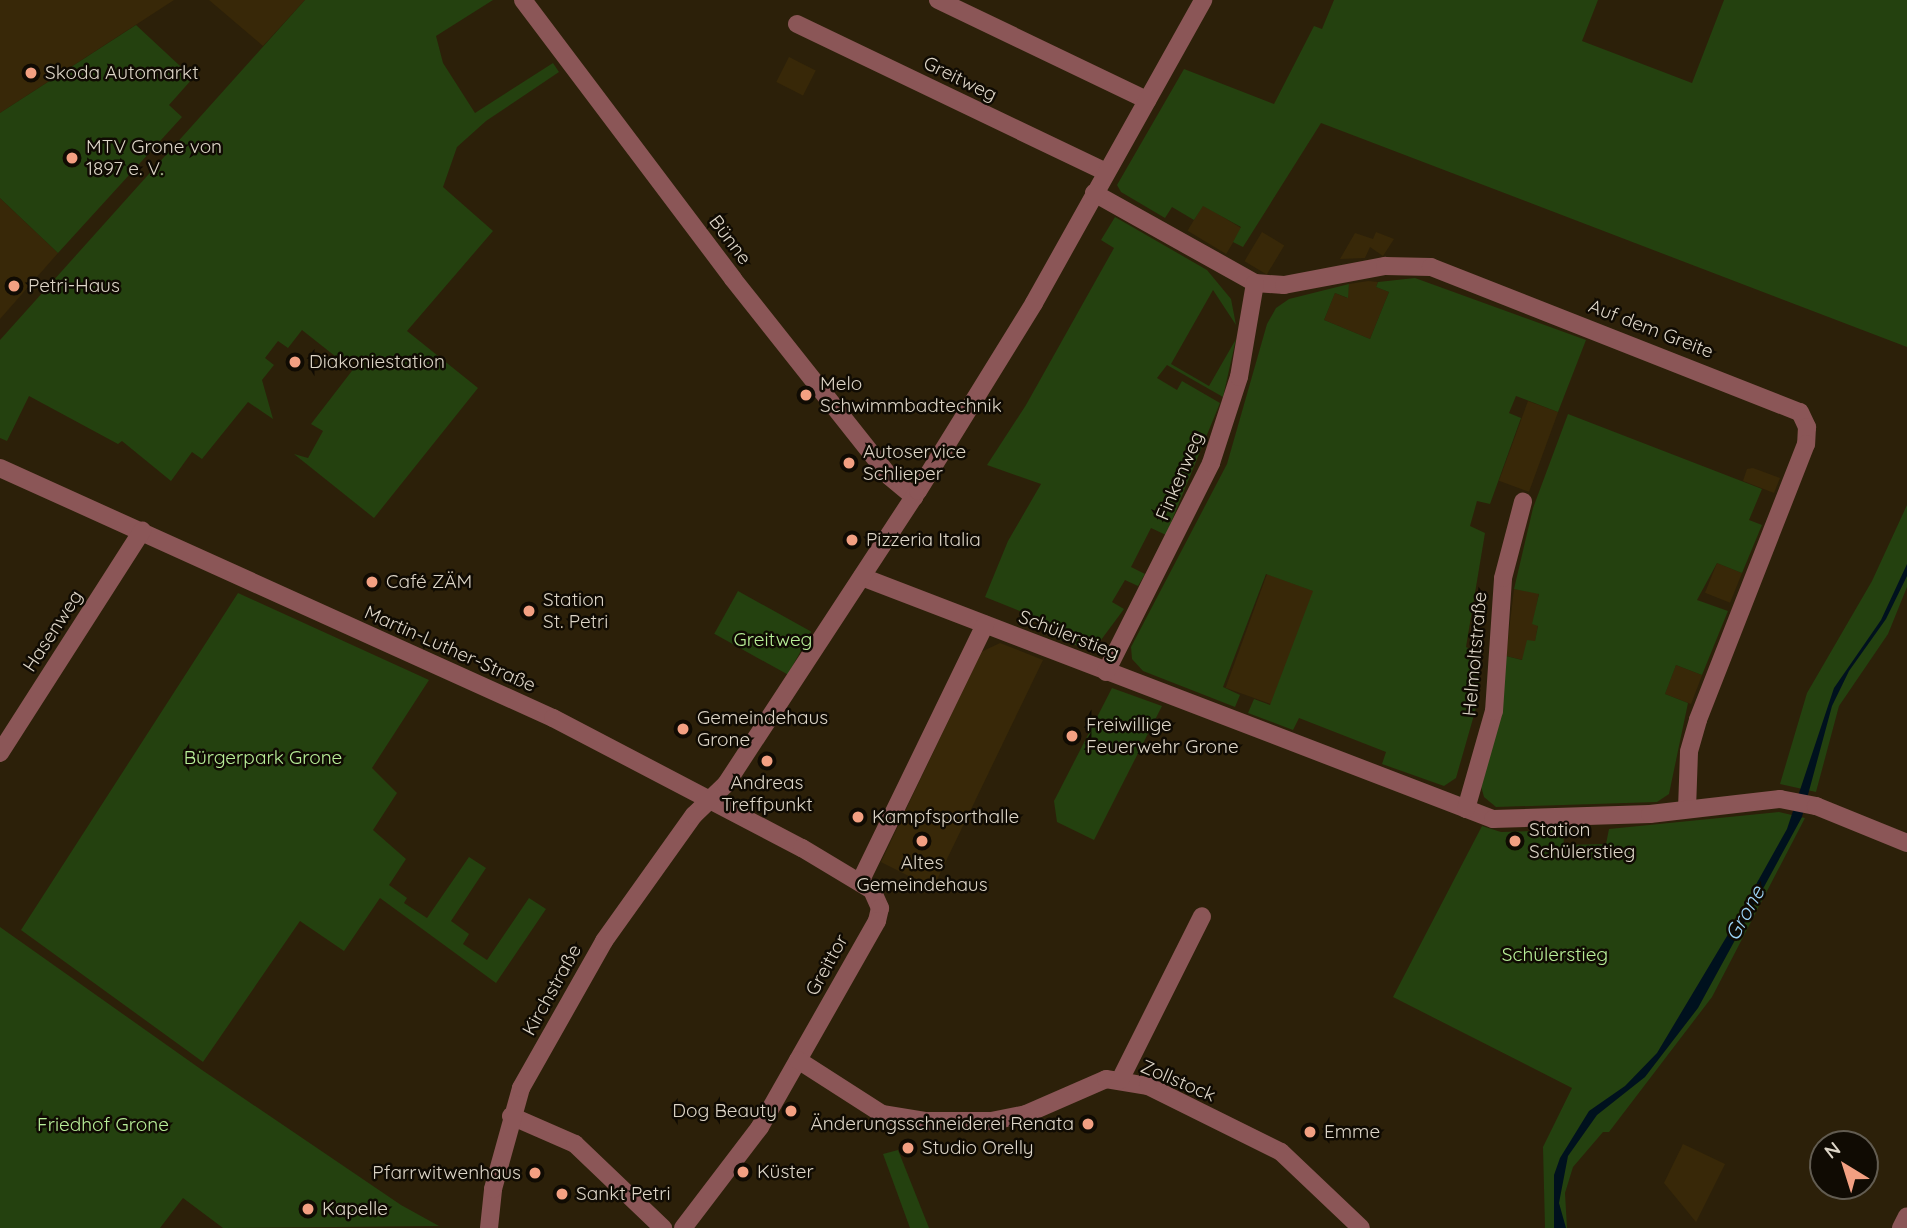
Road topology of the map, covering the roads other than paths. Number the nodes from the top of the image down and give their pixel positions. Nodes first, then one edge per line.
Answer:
1 (523, 0) edge
2 (938, 0) edge
3 (1201, 1) edge
4 (797, 24) dead end
5 (1147, 100) junction
6 (1106, 172) junction
7 (1094, 193) junction
8 (1255, 283) junction
9 (0, 468) edge
10 (914, 497) junction
11 (1523, 502) dead end
12 (142, 531) junction
13 (862, 577) junction
14 (985, 625) junction
15 (1106, 672) junction
16 (0, 753) edge
17 (710, 799) junction
18 (1466, 809) junction
19 (1687, 809) junction
20 (1907, 843) edge
21 (866, 885) junction
22 (1202, 916) dead end
23 (798, 1060) junction
24 (1120, 1080) junction
25 (510, 1116) junction
26 (1907, 1216) edge
27 (489, 1228) edge
28 (663, 1228) edge
29 (683, 1228) edge
30 (1361, 1228) edge
31 (1901, 1228) edge

1 - 10 street, Bünne
2 - 5 street
3 - 5 street
4 - 6 street, Greitweg
5 - 6 street
6 - 7 street
7 - 8 street, Auf dem Greite
7 - 10 street
8 - 15 street, Finkenweg
8 - 19 street, Auf dem Greite
9 - 12 street, Martin-Luther-Straße
10 - 13 street
11 - 18 street, Helmoltstraße
12 - 16 street, Hasenweg
12 - 17 street, Martin-Luther-Straße
13 - 14 street, Schülerstieg
13 - 17 street
14 - 15 street, Schülerstieg
14 - 21 street
15 - 18 street, Schülerstieg
17 - 21 street, Martin-Luther-Straße
17 - 25 street, Kirchstraße
18 - 19 street, Schülerstieg
19 - 20 street, Schülerstieg
21 - 23 street, Greittor
22 - 24 street
23 - 24 street, Zollstock
23 - 29 street, Greittor
24 - 30 street, Zollstock
25 - 27 street, Kirchstraße
25 - 28 street
26 - 31 street

